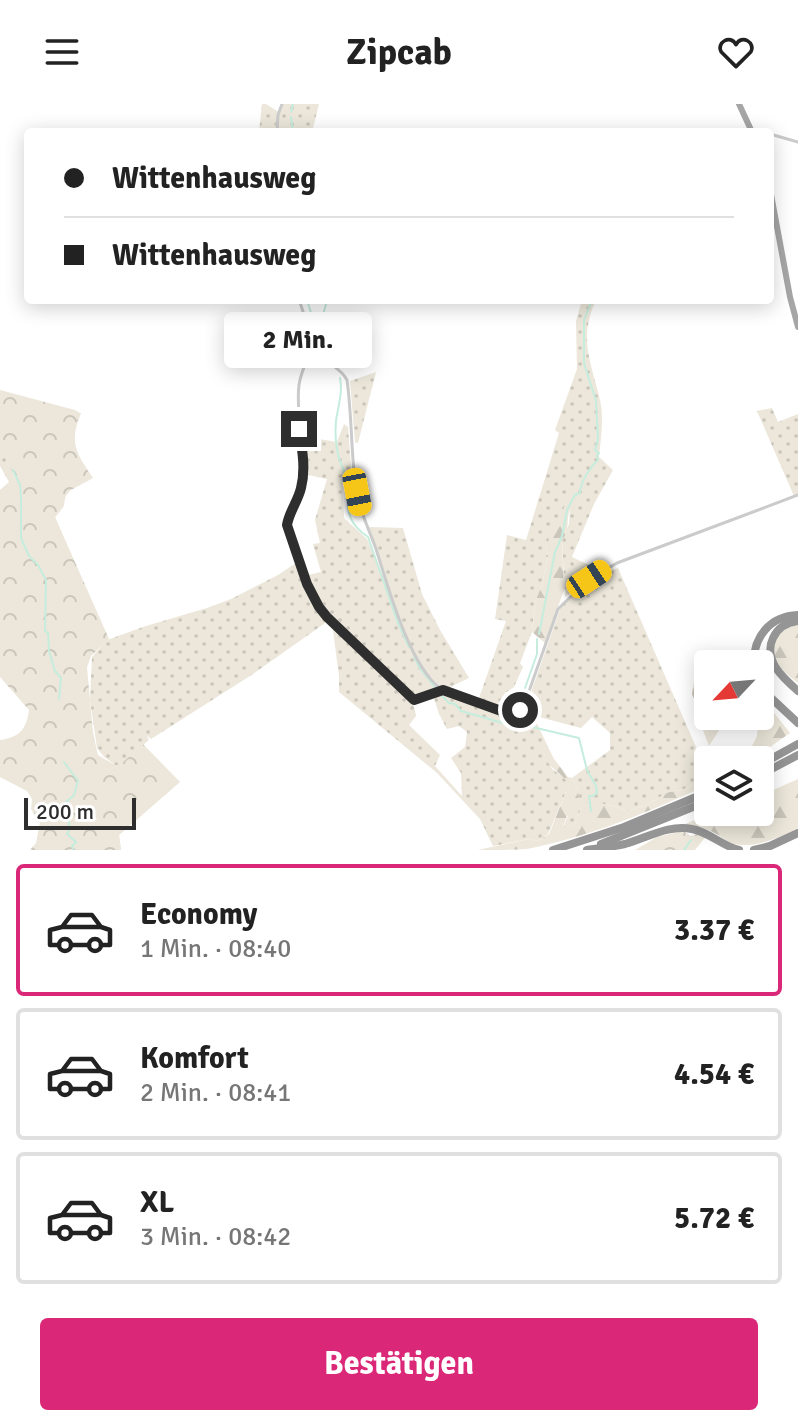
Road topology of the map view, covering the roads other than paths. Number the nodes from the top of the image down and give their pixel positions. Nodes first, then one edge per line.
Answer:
1 (282, 104) edge
2 (739, 104) edge
3 (277, 128) edge
4 (750, 128) edge
5 (774, 135) edge
6 (798, 142) edge
7 (774, 211) edge
8 (300, 304) edge
9 (798, 327) edge
10 (314, 343) junction
11 (798, 495) edge
12 (798, 618) edge
13 (755, 650) edge
14 (443, 690) junction
15 (798, 691) edge
16 (774, 701) edge
17 (798, 723) edge
18 (798, 744) edge
19 (798, 755) edge
20 (774, 757) edge
21 (774, 768) edge
22 (694, 798) edge
23 (694, 807) edge
24 (798, 833) edge
25 (553, 850) edge
26 (587, 850) edge
27 (739, 850) edge
28 (754, 850) edge

1 - 3 street
2 - 4 main road
5 - 6 street
7 - 9 main road
8 - 10 street
10 - 14 street
10 - 14 street
11 - 14 street
12 - 13 highway
12 - 15 highway
16 - 17 highway
18 - 20 highway
19 - 21 highway
22 - 25 highway
23 - 26 highway
24 - 28 highway
26 - 27 highway

